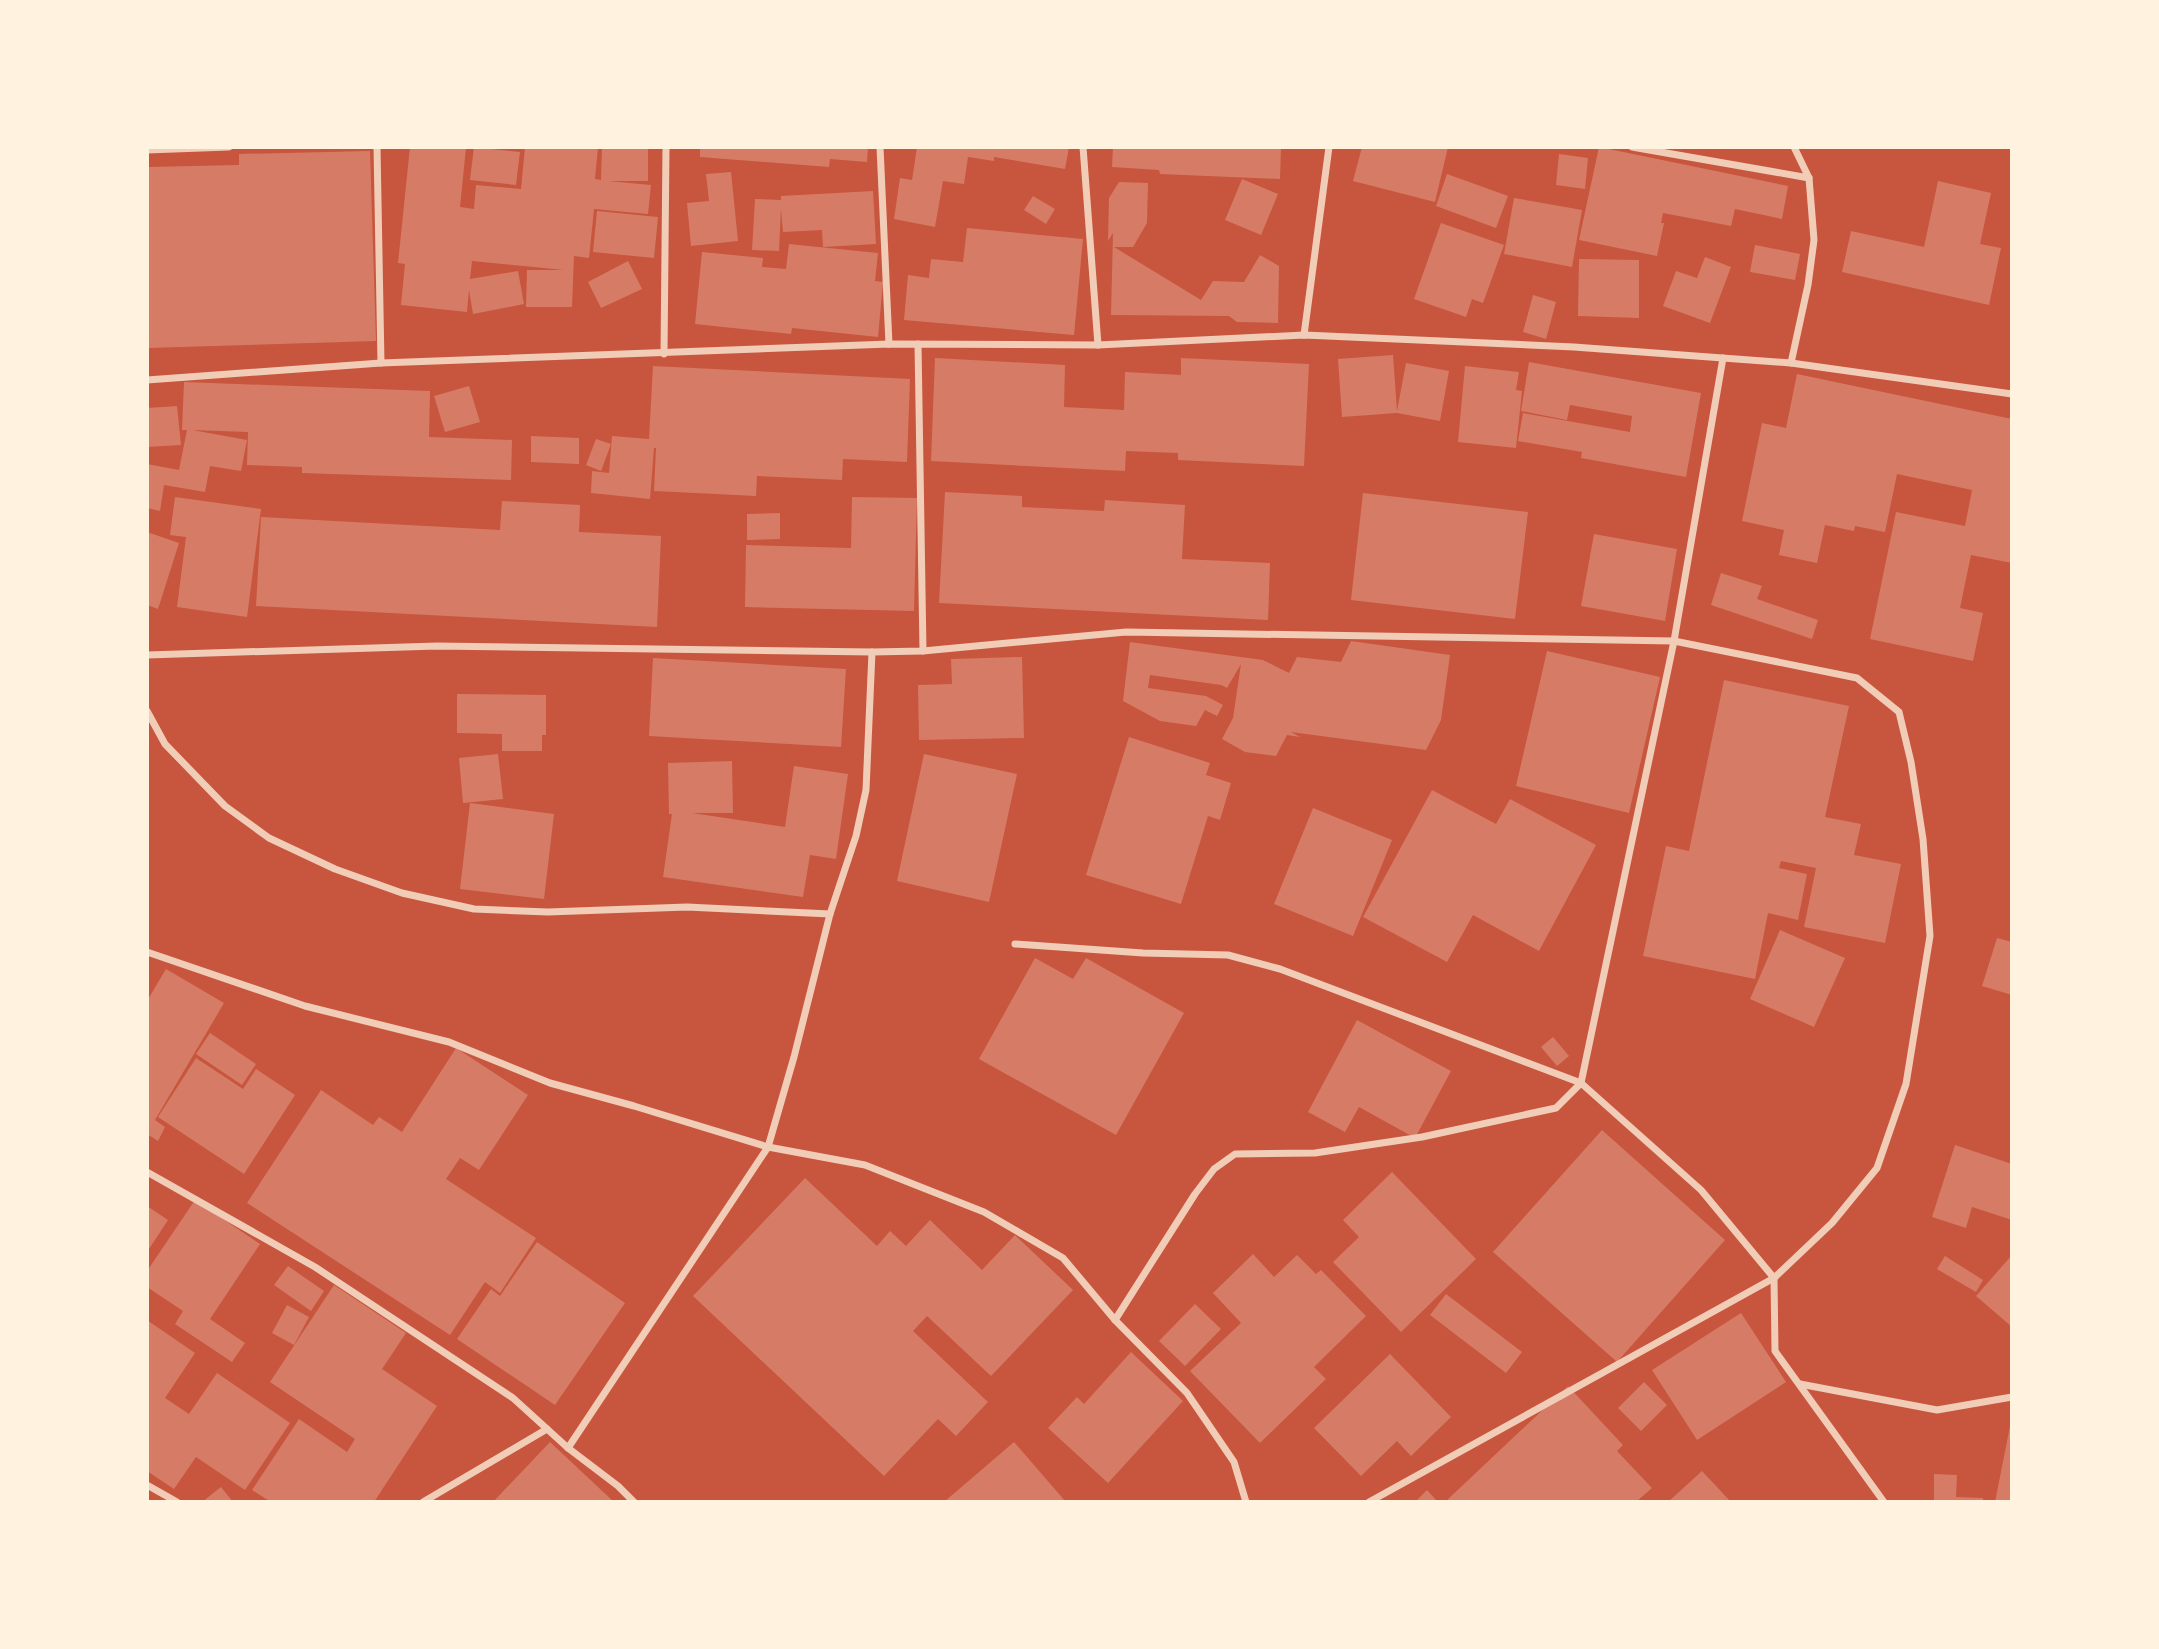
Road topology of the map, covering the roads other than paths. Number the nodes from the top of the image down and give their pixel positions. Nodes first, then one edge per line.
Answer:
1 (229, 147) edge
2 (377, 147) edge
3 (666, 147) edge
4 (880, 147) edge
5 (1083, 147) edge
6 (1329, 147) edge
7 (1632, 147) edge
8 (1794, 147) edge
9 (147, 150) edge
10 (1809, 178) junction
11 (1304, 335) junction
12 (889, 344) junction
13 (918, 344) junction
14 (1098, 345) junction
15 (664, 354) junction
16 (1723, 358) junction
17 (381, 363) junction
18 (1791, 363) junction
19 (147, 380) edge
20 (2012, 394) edge
21 (1674, 640) junction
22 (923, 651) junction
23 (872, 652) junction
24 (147, 655) edge
25 (147, 711) edge
26 (830, 914) junction
27 (1016, 944) dead end
28 (147, 952) edge
29 (1581, 1083) junction
30 (768, 1147) junction
31 (147, 1172) edge
32 (1774, 1278) junction
33 (1115, 1320) junction
34 (1800, 1384) junction
35 (2012, 1397) edge
36 (547, 1429) junction
37 (568, 1448) junction
38 (147, 1485) edge
39 (177, 1502) edge
40 (423, 1502) edge
41 (634, 1502) edge
42 (1246, 1502) edge
43 (1369, 1502) edge
44 (1884, 1502) edge

1 - 9 street
2 - 17 street
3 - 15 street
4 - 12 street
5 - 14 street
6 - 11 street
7 - 10 street
8 - 10 street
10 - 18 street
11 - 14 street
11 - 16 street
12 - 13 street
12 - 15 street
13 - 14 street
13 - 22 street
15 - 17 street
16 - 18 street
16 - 21 street
17 - 19 street
18 - 20 street
21 - 22 street
21 - 29 street
21 - 32 street
22 - 23 street
23 - 24 street
23 - 26 street
25 - 26 street
26 - 30 street
27 - 29 street
28 - 30 street
29 - 32 street
29 - 33 street
30 - 33 street
30 - 37 street
31 - 36 street
32 - 34 street
32 - 43 street
33 - 42 street
34 - 35 street
34 - 44 street
36 - 37 street
36 - 40 street
37 - 41 street
38 - 39 street

